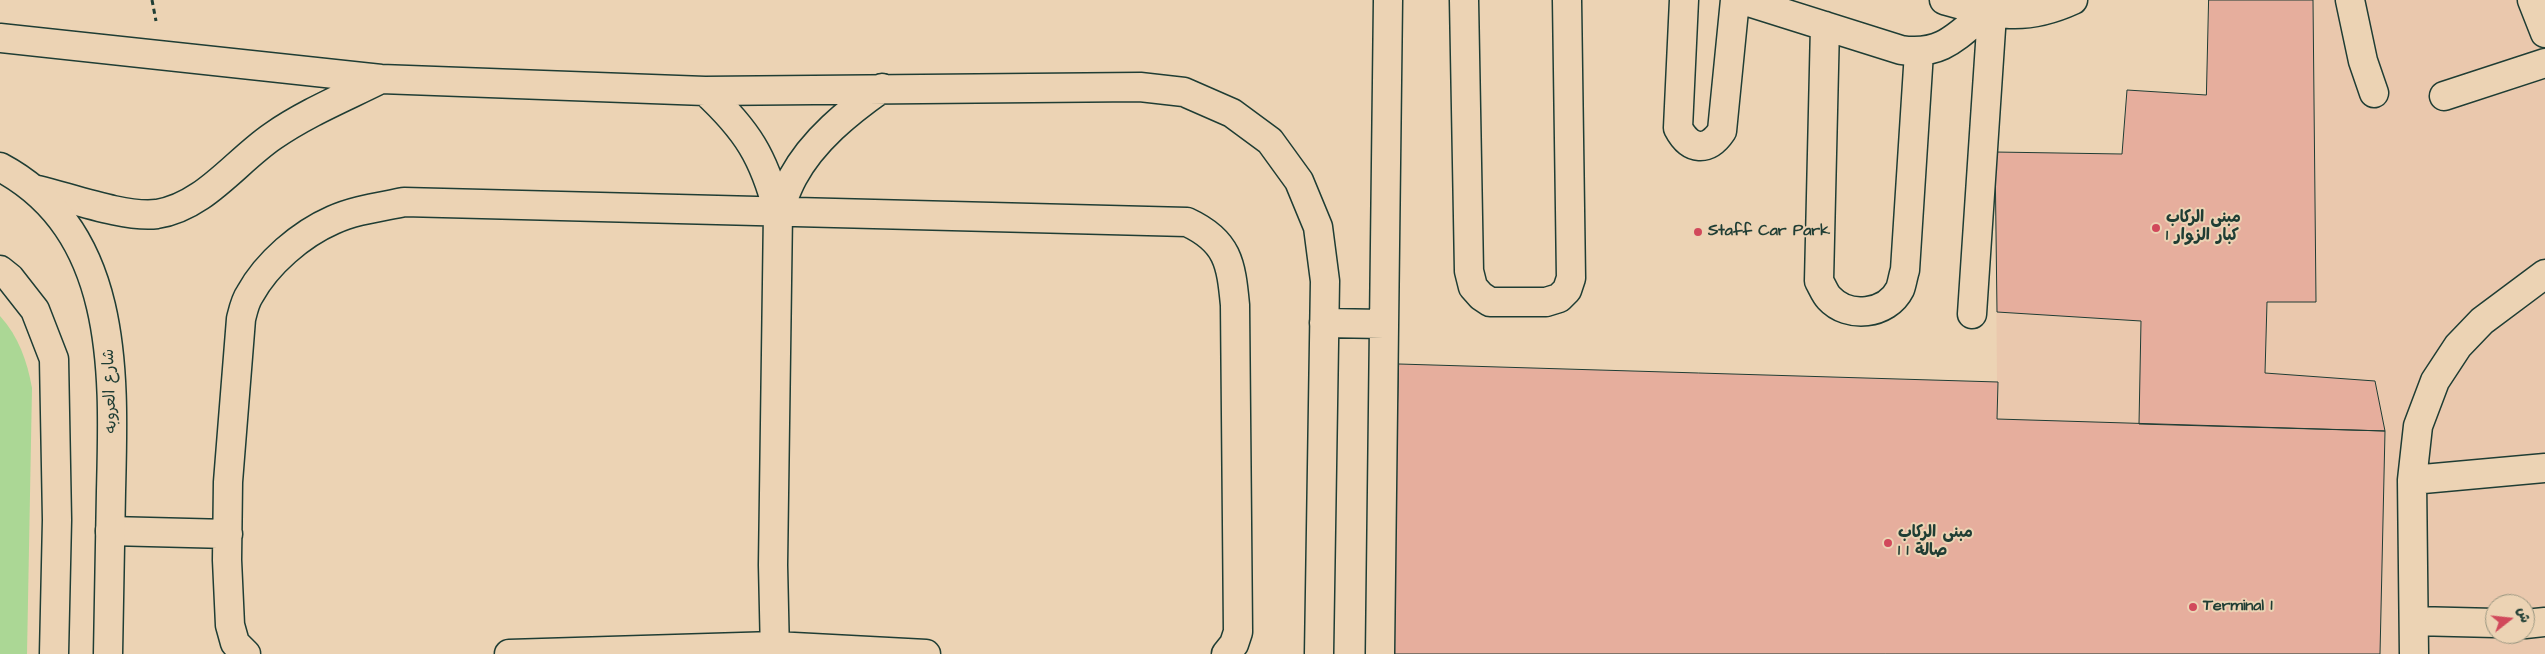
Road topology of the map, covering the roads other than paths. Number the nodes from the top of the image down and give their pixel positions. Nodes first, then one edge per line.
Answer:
1 (1388, 0) edge
2 (1464, 0) edge
3 (1567, 0) edge
4 (1684, 0) edge
5 (1735, 0) edge
6 (1742, 0) edge
7 (1944, 0) edge
8 (2073, 0) edge
9 (2350, 0) edge
10 (2532, 0) edge
11 (1989, 13) junction
12 (1825, 26) junction
13 (2545, 33) edge
14 (0, 38) edge
15 (1919, 52) junction
16 (2545, 63) edge
17 (381, 79) junction
18 (882, 88) junction
19 (705, 91) junction
20 (2374, 93) dead end
21 (2444, 96) dead end
22 (0, 167) edge
23 (38, 190) junction
24 (778, 212) junction
25 (0, 270) edge
26 (2545, 274) edge
27 (1972, 314) dead end
28 (1324, 323) junction
29 (1384, 324) junction
30 (2545, 468) edge
31 (2412, 480) junction
32 (110, 531) junction
33 (228, 534) junction
34 (2414, 622) junction
35 (2485, 623) edge
36 (775, 650) edge
37 (54, 654) edge
38 (108, 654) edge
39 (246, 654) edge
40 (509, 654) edge
41 (926, 654) edge
42 (1226, 654) edge
43 (1319, 654) edge
44 (1380, 654) edge
45 (2414, 654) edge

1 - 29 main road
2 - 3 main road
4 - 5 main road
6 - 12 main road
7 - 11 main road
8 - 11 main road
9 - 20 main road
10 - 13 main road
11 - 15 main road
11 - 27 main road
12 - 15 main road
12 - 15 main road
14 - 17 main road
16 - 21 main road
17 - 19 main road
17 - 23 main road
18 - 19 main road
18 - 24 main road
18 - 28 main road
19 - 24 main road
22 - 23 main road, شارع العروبه
23 - 32 main road, شارع العروبه
24 - 33 main road
24 - 36 main road
24 - 42 main road
25 - 37 main road
26 - 31 main road
28 - 29 main road
28 - 43 main road
29 - 44 main road
30 - 31 main road
31 - 34 main road
32 - 33 main road
32 - 38 main road, شارع العروبه
33 - 39 main road
34 - 35 main road
34 - 45 main road
36 - 40 main road
36 - 41 main road

